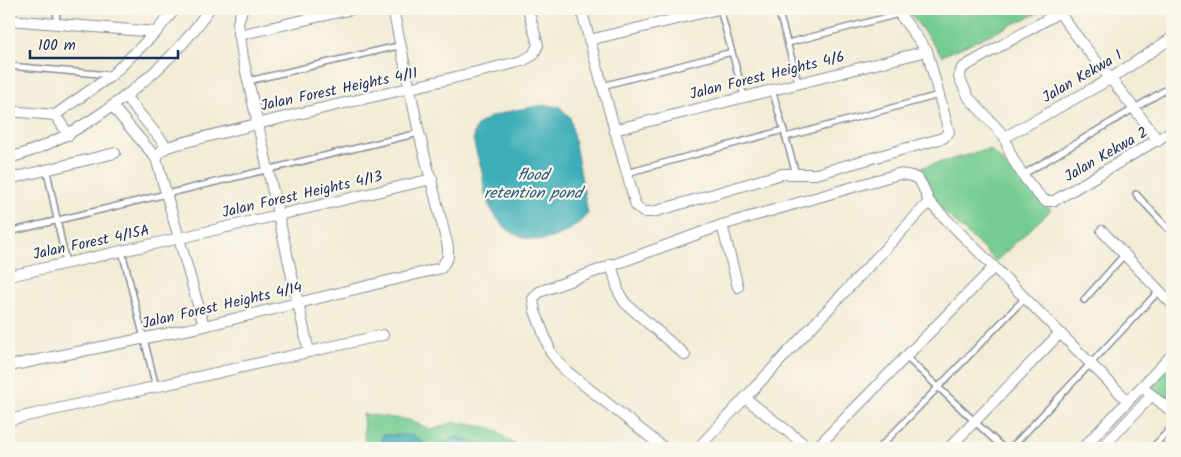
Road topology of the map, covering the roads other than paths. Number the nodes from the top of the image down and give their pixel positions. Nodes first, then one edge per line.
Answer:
1 (57, 9) edge
2 (175, 9) edge
3 (209, 9) edge
4 (242, 9) edge
5 (352, 9) edge
6 (393, 9) edge
7 (528, 9) edge
8 (580, 9) edge
9 (719, 9) edge
10 (778, 9) edge
11 (1058, 10) edge
12 (898, 11) edge
13 (9, 20) edge
14 (56, 24) junction
15 (156, 32) junction
16 (239, 34) junction
17 (1172, 38) edge
18 (589, 40) junction
19 (788, 43) junction
20 (402, 45) junction
21 (927, 51) junction
22 (732, 52) junction
23 (9, 66) edge
24 (112, 75) junction
25 (1110, 79) junction
26 (248, 81) junction
27 (798, 82) junction
28 (602, 86) junction
29 (1172, 86) edge
30 (411, 89) junction
31 (772, 89) junction
32 (939, 94) junction
33 (125, 96) junction
34 (744, 96) junction
35 (112, 106) junction
36 (1137, 109) junction
37 (9, 111) edge
38 (55, 115) junction
39 (258, 122) junction
40 (614, 130) junction
41 (784, 130) junction
42 (1172, 132) edge
43 (419, 133) junction
44 (69, 135) junction
45 (786, 137) junction
46 (1005, 137) junction
47 (1158, 141) junction
48 (167, 147) junction
49 (115, 152) dead end
50 (9, 158) edge
51 (156, 158) junction
52 (268, 169) junction
53 (47, 171) junction
54 (627, 173) junction
55 (796, 174) junction
56 (1024, 174) junction
57 (9, 179) edge
58 (432, 179) junction
59 (167, 194) junction
60 (1136, 194) dead end
61 (928, 202) junction
62 (278, 215) junction
63 (57, 220) junction
64 (722, 225) junction
65 (1102, 231) dead end
66 (9, 232) edge
67 (1172, 234) edge
68 (180, 238) junction
69 (122, 251) junction
70 (1125, 255) junction
71 (66, 263) junction
72 (611, 264) junction
73 (994, 267) junction
74 (9, 276) edge
75 (738, 287) dead end
76 (1160, 291) junction
77 (1025, 298) junction
78 (1084, 300) dead end
79 (297, 304) junction
80 (1172, 304) edge
81 (204, 326) junction
82 (1060, 334) junction
83 (383, 335) dead end
84 (143, 338) junction
85 (309, 352) junction
86 (685, 355) dead end
87 (1172, 355) edge
88 (905, 357) junction
89 (1090, 363) junction
90 (9, 366) edge
91 (156, 387) junction
92 (938, 388) junction
93 (1141, 388) junction
94 (1152, 395) junction
95 (745, 398) junction
96 (1127, 400) junction
97 (1172, 412) edge
98 (9, 420) edge
99 (974, 422) junction
100 (1172, 427) edge
101 (664, 448) edge
102 (698, 448) edge
103 (809, 448) edge
104 (816, 448) edge
105 (879, 448) edge
106 (949, 448) edge
107 (1003, 448) edge
108 (1011, 448) edge
109 (1083, 448) edge
110 (1102, 448) edge
111 (1152, 448) edge

1 - 14 lane
2 - 15 street
3 - 33 street
4 - 16 street
5 - 16 street
6 - 20 street
7 - 30 street, Jalan Forest Heights 4/11
8 - 18 street
9 - 18 street
9 - 22 lane
10 - 19 lane
11 - 25 street
11 - 46 street
12 - 19 lane
12 - 21 street
13 - 14 street
14 - 15 street
15 - 24 street
16 - 26 street
17 - 25 street, Jalan Kekwa 1
18 - 28 street
19 - 27 lane
20 - 26 lane
20 - 30 street
21 - 27 street, Jalan Forest Heights 4/6
21 - 32 street
22 - 28 lane
22 - 34 lane
23 - 24 lane
24 - 38 street
25 - 36 street
25 - 46 street, Jalan Kekwa 1
26 - 39 street
27 - 31 street, Jalan Forest Heights 4/6
28 - 40 street
29 - 36 lane
30 - 39 street, Jalan Forest Heights 4/11
30 - 43 street
31 - 34 street, Jalan Forest Heights 4/6
31 - 41 lane
32 - 45 lane
32 - 55 street
33 - 35 street
33 - 48 street
34 - 40 street, Jalan Forest Heights 4/6
35 - 44 street
35 - 51 street
36 - 47 street
36 - 56 lane
37 - 38 street
38 - 44 street
39 - 48 street, Jalan Forest Heights 4/11
39 - 52 street
40 - 54 street
41 - 45 lane
41 - 54 lane
42 - 47 street, Jalan Kekwa 2
43 - 52 lane
43 - 58 street
44 - 50 street
45 - 55 lane
46 - 56 street
47 - 56 street, Jalan Kekwa 2
48 - 51 street, Jalan Forest Heights 4/11
49 - 53 street
51 - 59 street
52 - 59 lane
52 - 62 street
53 - 57 street
53 - 63 lane
54 - 55 street
58 - 62 street, Jalan Forest Heights 4/13
58 - 79 street, Jalan Forest Heights 4/14
59 - 63 lane
59 - 68 street
60 - 67 lane
61 - 64 street
61 - 73 street
61 - 95 street
62 - 68 street, Jalan Forest Heights 4/13
62 - 79 street
63 - 66 lane
63 - 71 lane
64 - 72 street
64 - 75 street
65 - 70 street
68 - 69 street, Jalan Forest 4/15A
68 - 81 street
69 - 71 street, Jalan Forest 4/15A
69 - 84 lane
70 - 76 street
70 - 78 lane
71 - 74 street, Jalan Forest 4/15A
72 - 86 street
72 - 101 street
73 - 77 street
73 - 88 street
76 - 80 street
76 - 89 lane
77 - 82 street
77 - 92 lane
79 - 81 street, Jalan Forest Heights 4/14
79 - 85 street
81 - 84 street, Jalan Forest Heights 4/14
82 - 89 street
82 - 99 street
83 - 85 street
84 - 90 street, Jalan Forest Heights 4/14
84 - 91 lane
85 - 91 street
87 - 93 street
88 - 92 lane
88 - 104 street
89 - 96 street
89 - 108 lane
91 - 98 street
92 - 99 lane
92 - 105 lane
93 - 94 street
93 - 96 street
94 - 97 street
94 - 110 street
95 - 102 street
95 - 103 street
96 - 109 street
99 - 106 street
99 - 107 lane
100 - 111 lane

